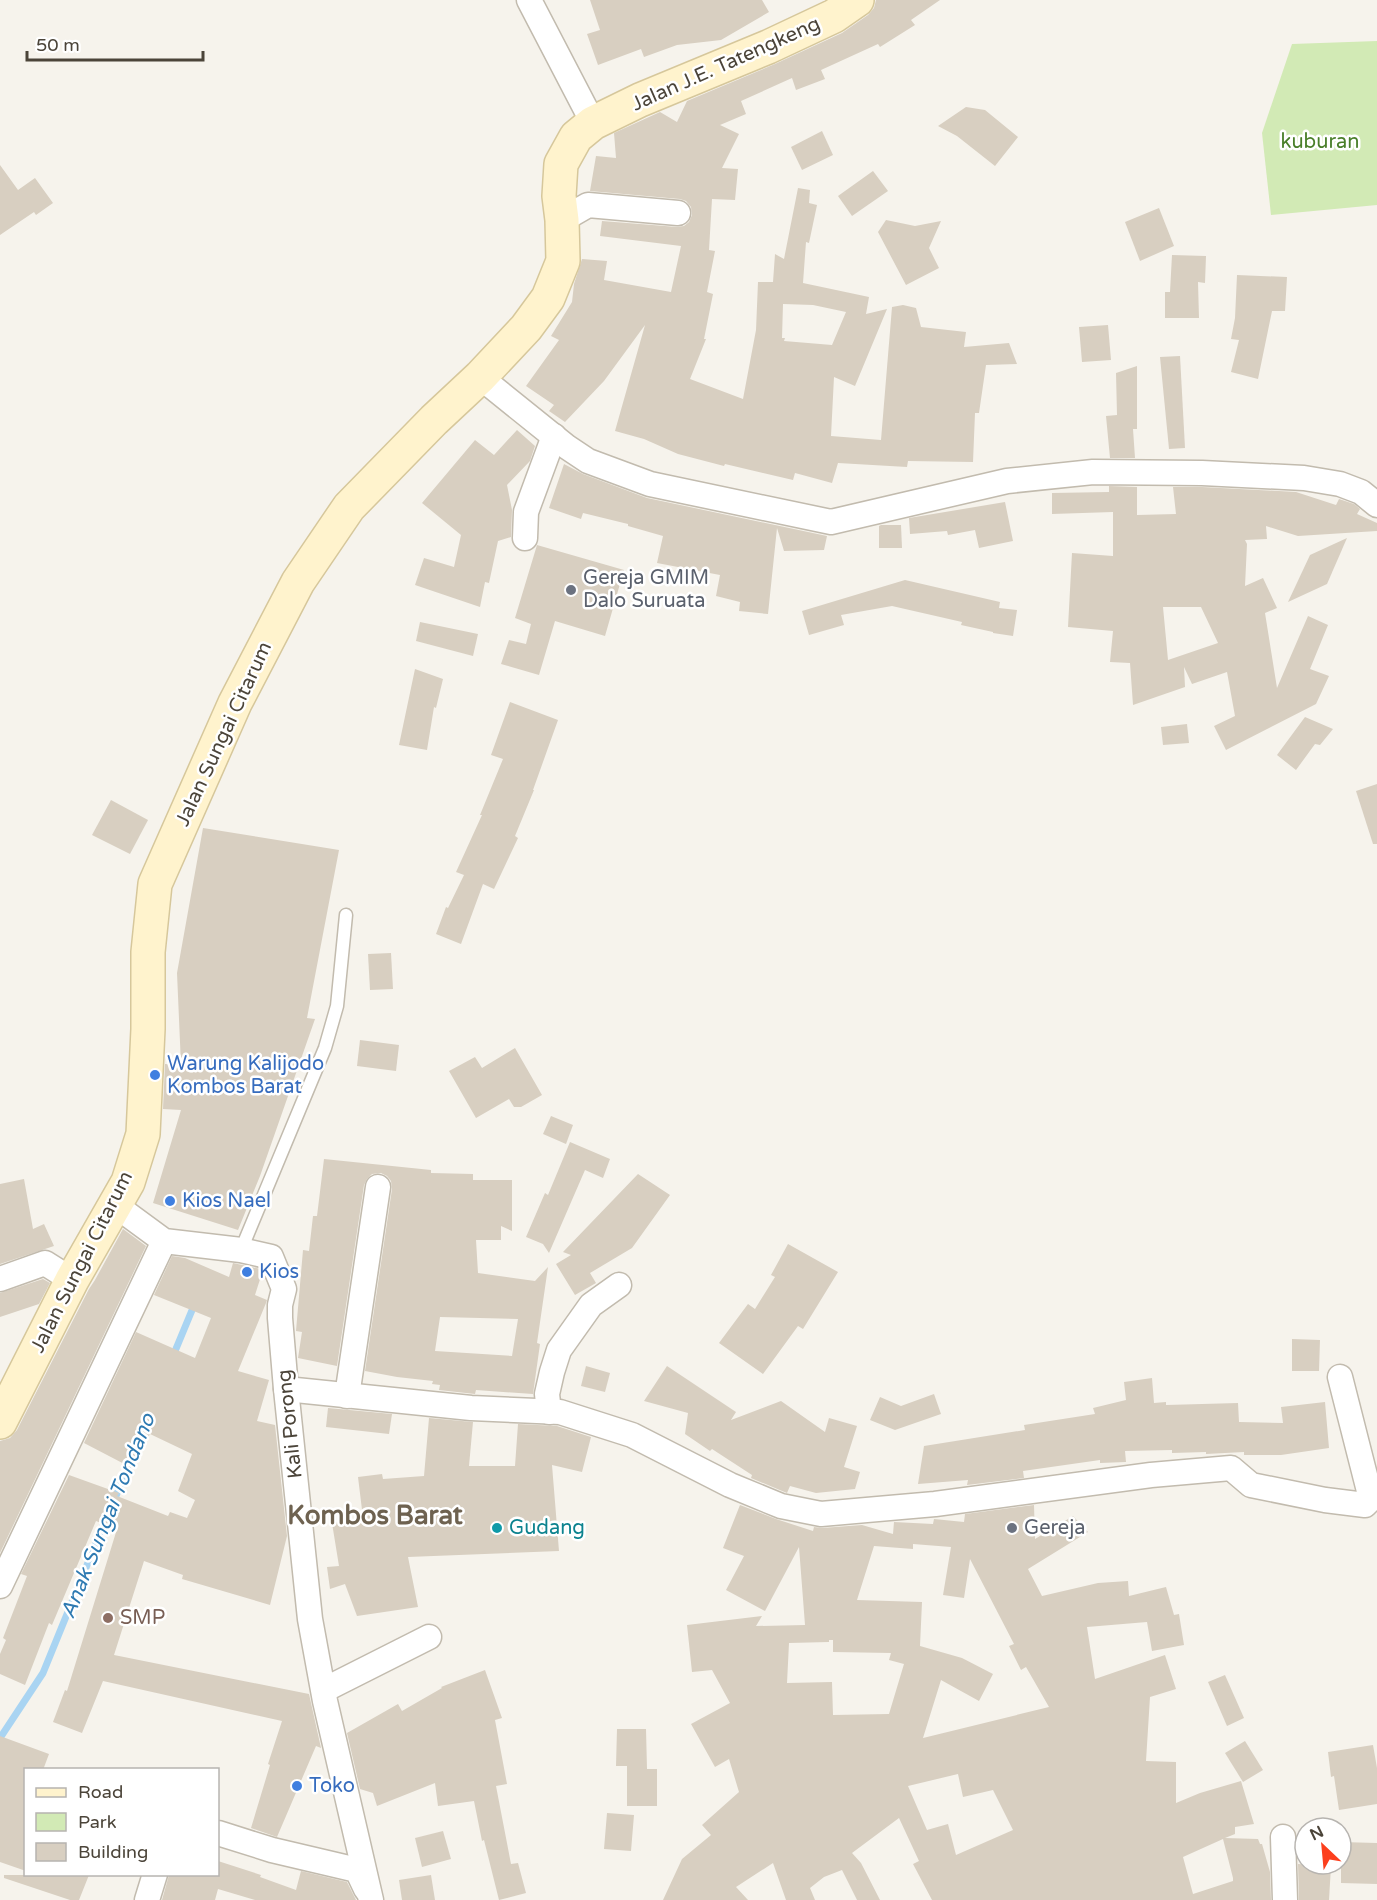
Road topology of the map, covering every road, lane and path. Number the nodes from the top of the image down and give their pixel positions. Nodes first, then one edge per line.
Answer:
1 (529, 0) edge
2 (857, 0) edge
3 (592, 123) junction
4 (678, 213) dead end
5 (562, 220) junction
6 (480, 377) junction
7 (554, 436) junction
8 (1377, 505) edge
9 (525, 537) dead end
10 (346, 915) dead end
11 (378, 1187) dead end
12 (116, 1205) junction
13 (164, 1242) junction
14 (241, 1250) junction
15 (0, 1279) edge
16 (72, 1280) junction
17 (619, 1286) dead end
18 (1340, 1377) dead end
19 (285, 1389) junction
20 (347, 1396) junction
21 (549, 1412) junction
22 (0, 1422) edge
23 (0, 1586) edge
24 (429, 1637) dead end
25 (324, 1690) junction
26 (219, 1833) edge
27 (1283, 1837) dead end
28 (155, 1876) edge
29 (370, 1898) edge
30 (147, 1900) edge
31 (1285, 1900) edge

1 - 3 street
2 - 3 street, Jalan J.E. Tatengkeng
3 - 5 street, Jalan Sungai Citarum
4 - 5 street
5 - 6 street, Jalan Sungai Citarum
6 - 7 street
6 - 12 street, Jalan Sungai Citarum
7 - 8 street
7 - 9 street
10 - 14 lane
11 - 20 street
12 - 13 street
12 - 16 street, Jalan Sungai Citarum
13 - 14 street, Kali Porong
13 - 23 street
14 - 19 street, Kali Porong
15 - 16 street
16 - 22 street, Jalan Sungai Citarum
17 - 21 street
18 - 21 street
19 - 20 street
19 - 25 street, Kali Porong
20 - 21 street
24 - 25 street
25 - 29 street, Kali Porong
26 - 29 street
27 - 31 street
28 - 30 street

